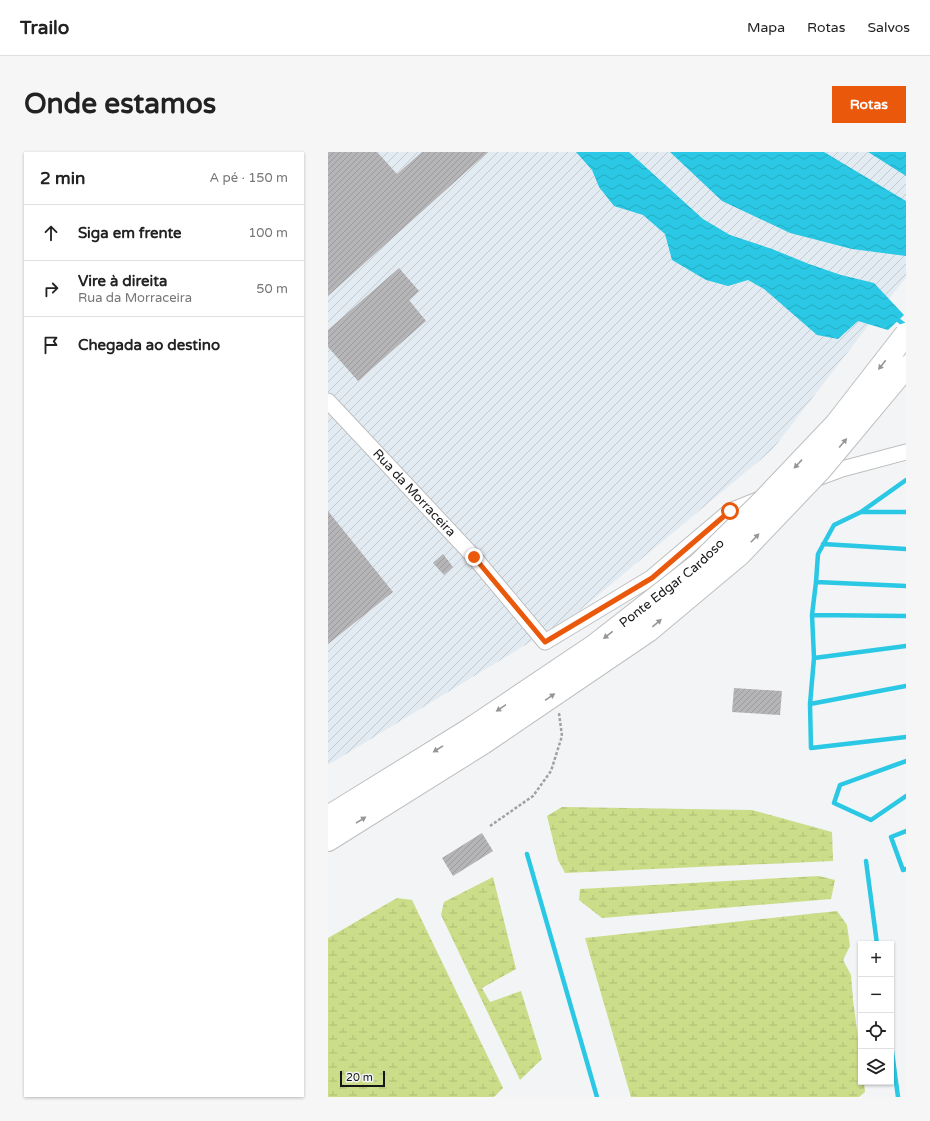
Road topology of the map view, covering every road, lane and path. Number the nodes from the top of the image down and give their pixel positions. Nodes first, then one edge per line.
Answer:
1 (906, 334) edge
2 (906, 367) edge
3 (328, 401) edge
4 (906, 452) edge
5 (558, 711) dead end
6 (477, 735) junction
7 (328, 817) edge
8 (490, 826) dead end
9 (328, 840) edge

1 -> 6 main road, Ponte Edgar Cardoso, bridge
6 -> 2 main road, Ponte Edgar Cardoso, bridge
3 - 4 street, Rua da Morraceira
5 - 8 path
6 -> 7 main road
9 -> 6 main road

